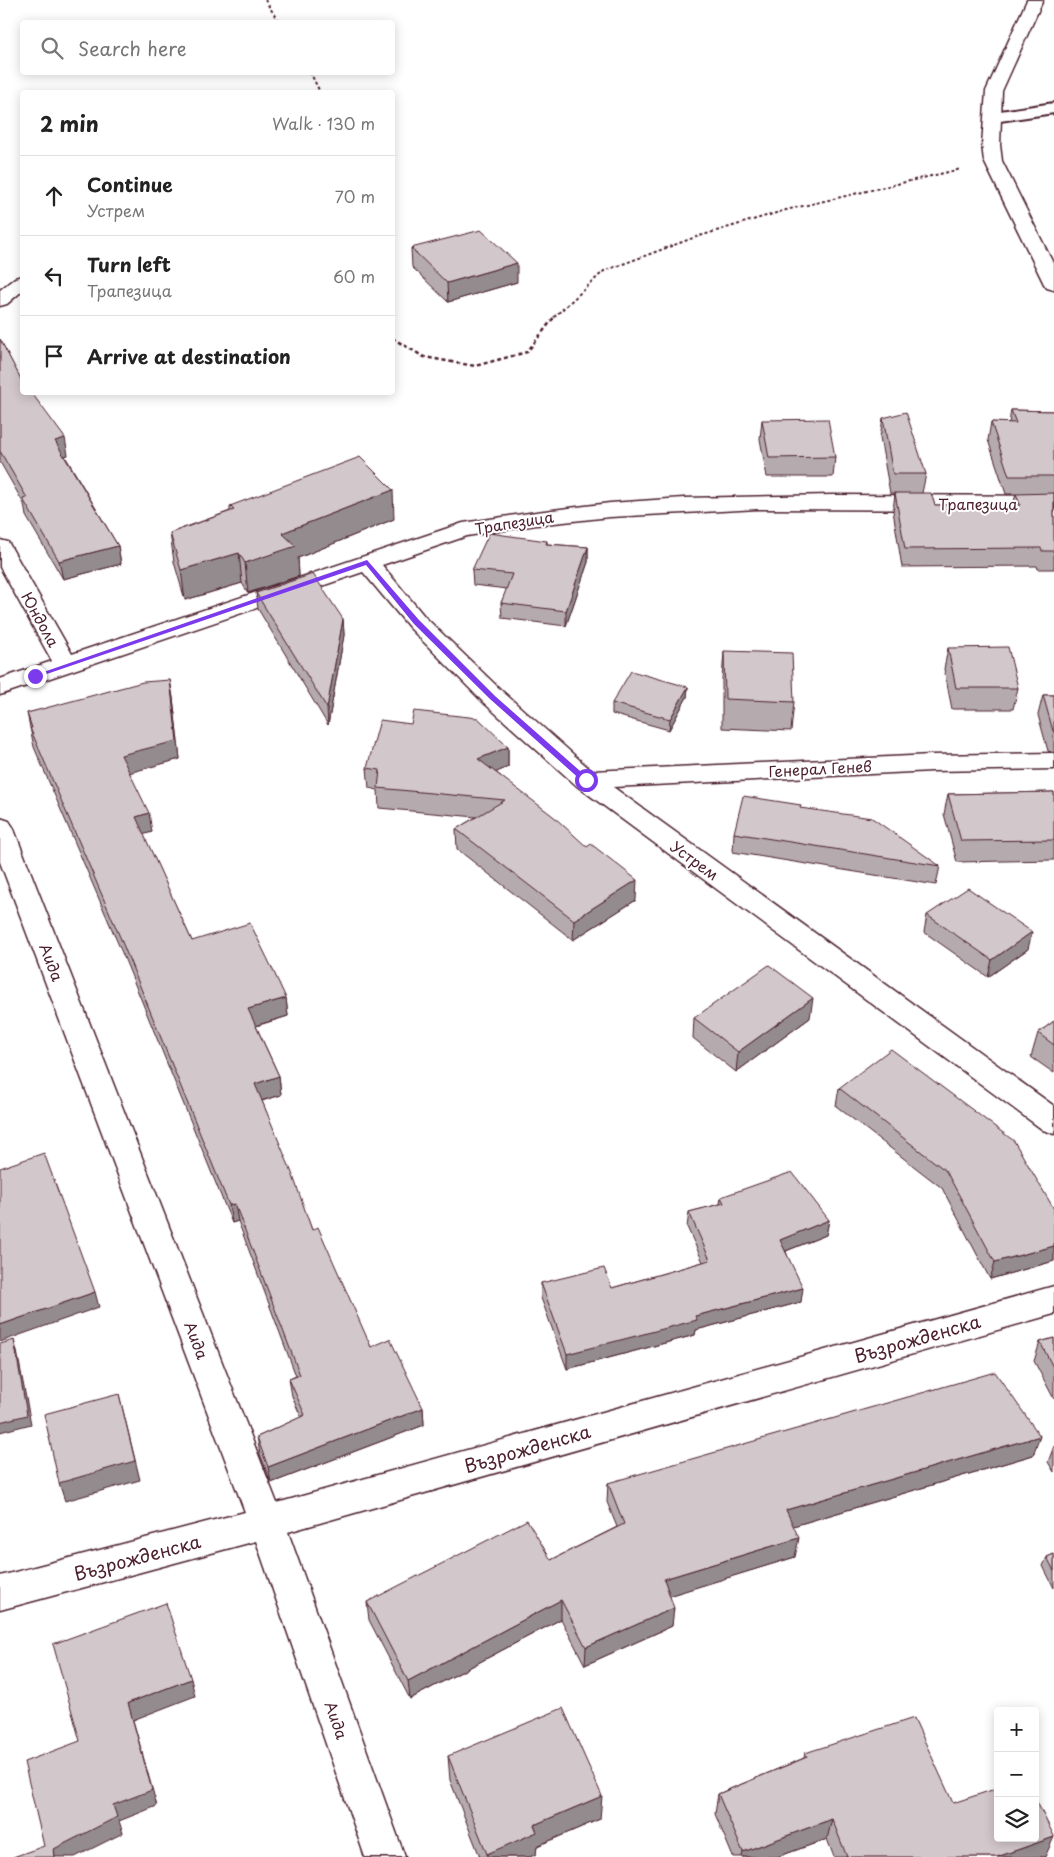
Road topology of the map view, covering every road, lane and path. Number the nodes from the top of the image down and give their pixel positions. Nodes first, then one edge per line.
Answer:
1 (265, 0) edge
2 (1035, 0) edge
3 (278, 20) edge
4 (312, 75) edge
5 (319, 90) edge
6 (1054, 108) edge
7 (993, 117) junction
8 (993, 161) junction
9 (20, 284) edge
10 (1054, 284) edge
11 (0, 300) edge
12 (395, 340) edge
13 (1054, 503) edge
14 (0, 547) edge
15 (367, 562) junction
16 (66, 665) junction
17 (0, 688) edge
18 (1054, 761) edge
19 (586, 780) junction
20 (0, 827) edge
21 (1054, 1122) edge
22 (1054, 1300) edge
23 (267, 1522) junction
24 (0, 1594) edge
25 (385, 1857) edge

1 - 3 path
2 - 7 street
4 - 5 path
6 - 7 lane
7 - 8 street
8 - 10 street
8 - 12 path
9 - 11 street
13 - 15 street, Трапезица
14 - 16 street, Юндола
15 - 16 street, Трапезица
15 - 19 street, Устрем
16 - 17 street, Трапезица
18 - 19 street, Генерал Генев
19 - 21 street, Устрем
20 - 23 street, Аида
22 - 23 street, Възрожденска
23 - 24 street, Възрожденска
23 - 25 street, Аида

